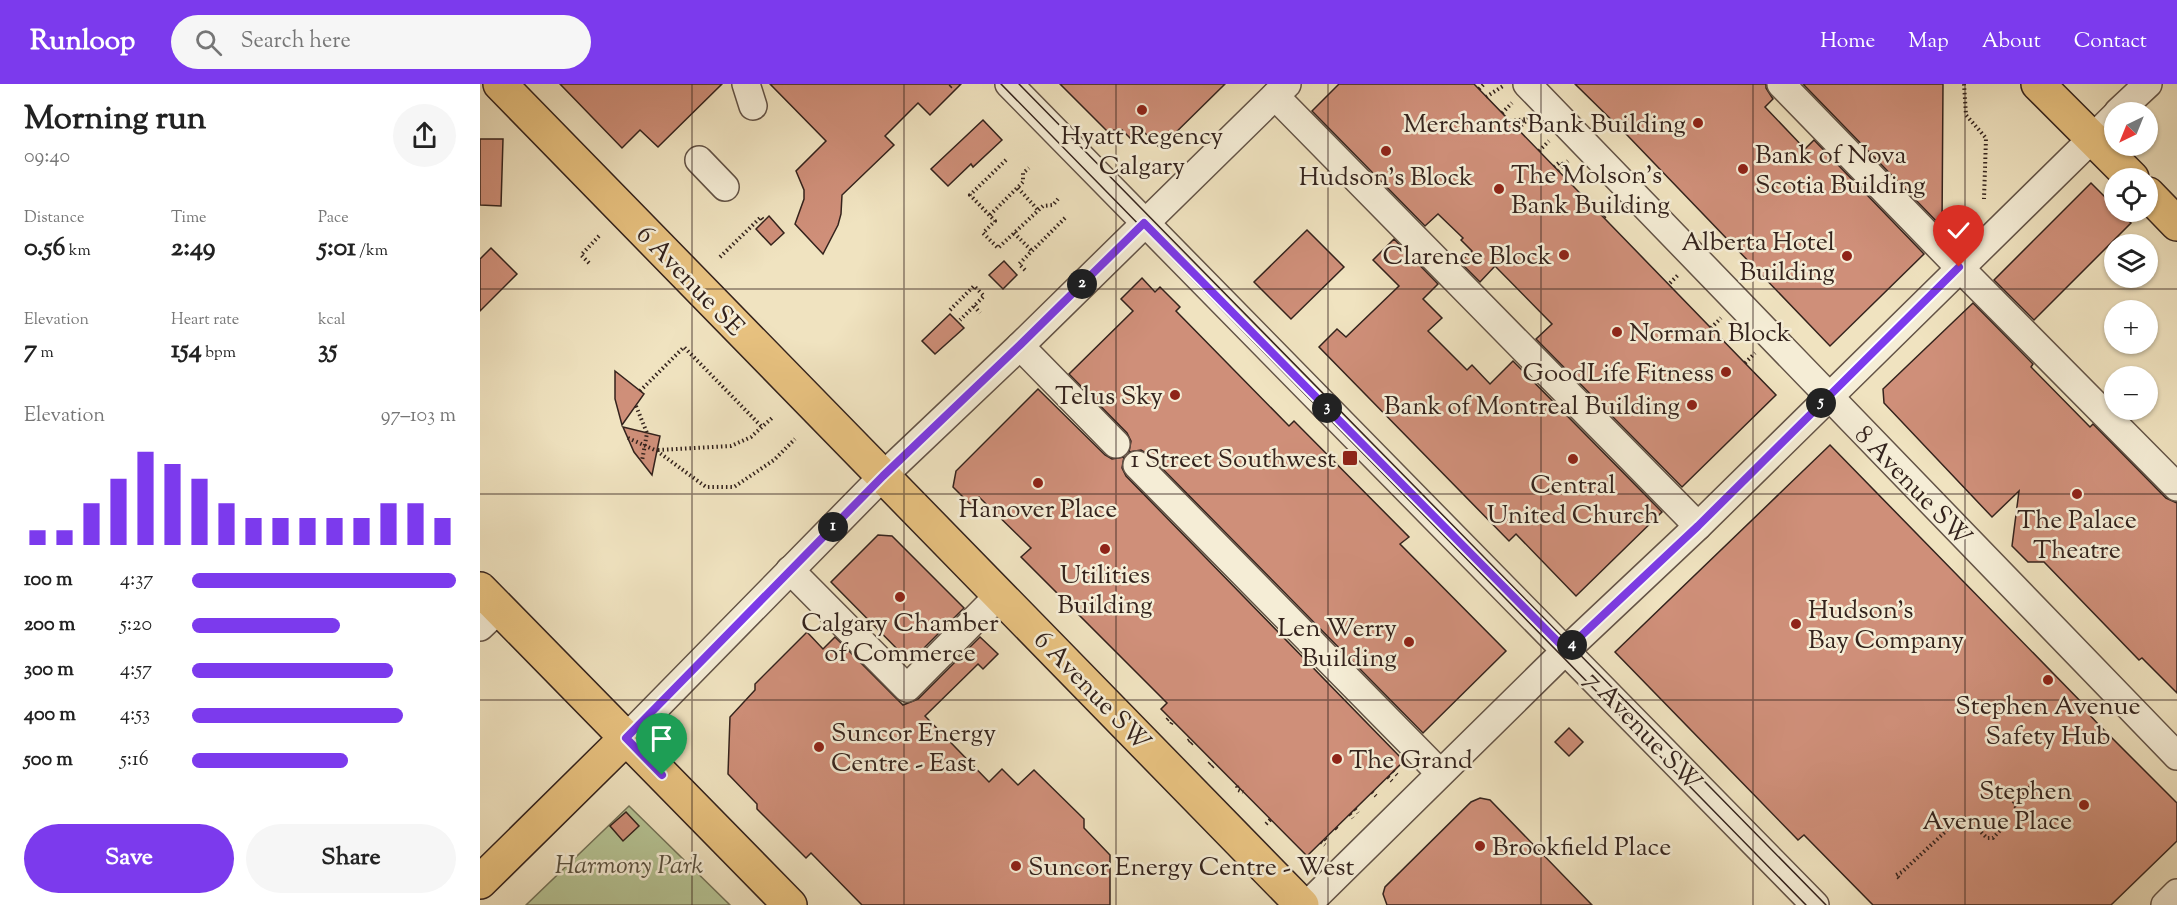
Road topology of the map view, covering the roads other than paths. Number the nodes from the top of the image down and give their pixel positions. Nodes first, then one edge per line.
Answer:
1 (500, 84) edge
2 (1009, 84) edge
3 (1527, 84) edge
4 (1781, 84) edge
5 (2038, 84) edge
6 (2148, 84) edge
7 (1281, 90) edge
8 (2129, 102) edge
9 (2104, 120) edge
10 (2104, 126) edge
11 (699, 160) dead end
12 (725, 187) dead end
13 (2158, 204) edge
14 (1144, 223) junction
15 (2177, 224) edge
16 (1959, 267) junction
17 (1020, 345) junction
18 (1828, 396) junction
19 (1116, 444) dead end
20 (1137, 465) dead end
21 (883, 476) junction
22 (2177, 487) edge
23 (1698, 526) junction
24 (790, 570) junction
25 (999, 595) junction
26 (486, 608) edge
27 (1566, 650) junction
28 (626, 738) junction
29 (2177, 756) edge
30 (1440, 774) junction
31 (480, 882) edge
32 (2177, 893) edge
33 (790, 905) edge
34 (1302, 905) edge
35 (1307, 905) edge
36 (1815, 905) edge
37 (2165, 905) edge

1 - 21 main road, 6 Avenue SE
2 - 14 street, 7 Avenue SW
3 - 18 street, 8 Avenue SW
4 - 16 street
5 - 9 main road
6 - 8 street
7 - 14 street
7 - 23 street
10 - 16 street
11 - 12 street
13 - 15 main road
14 - 17 street
14 - 27 street, 7 Avenue SW
16 - 18 street
16 - 22 street
17 - 19 street
17 - 21 street
18 - 23 street
18 - 29 street, 8 Avenue SW
20 - 30 street
21 - 24 street
21 - 25 main road, 6 Avenue SW
23 - 27 street
24 - 25 street
24 - 28 street
25 - 34 main road, 6 Avenue SW
26 - 28 main road
27 - 30 street
27 - 36 street, 7 Avenue SW
28 - 31 main road
28 - 33 main road
30 - 35 street
32 - 37 street

